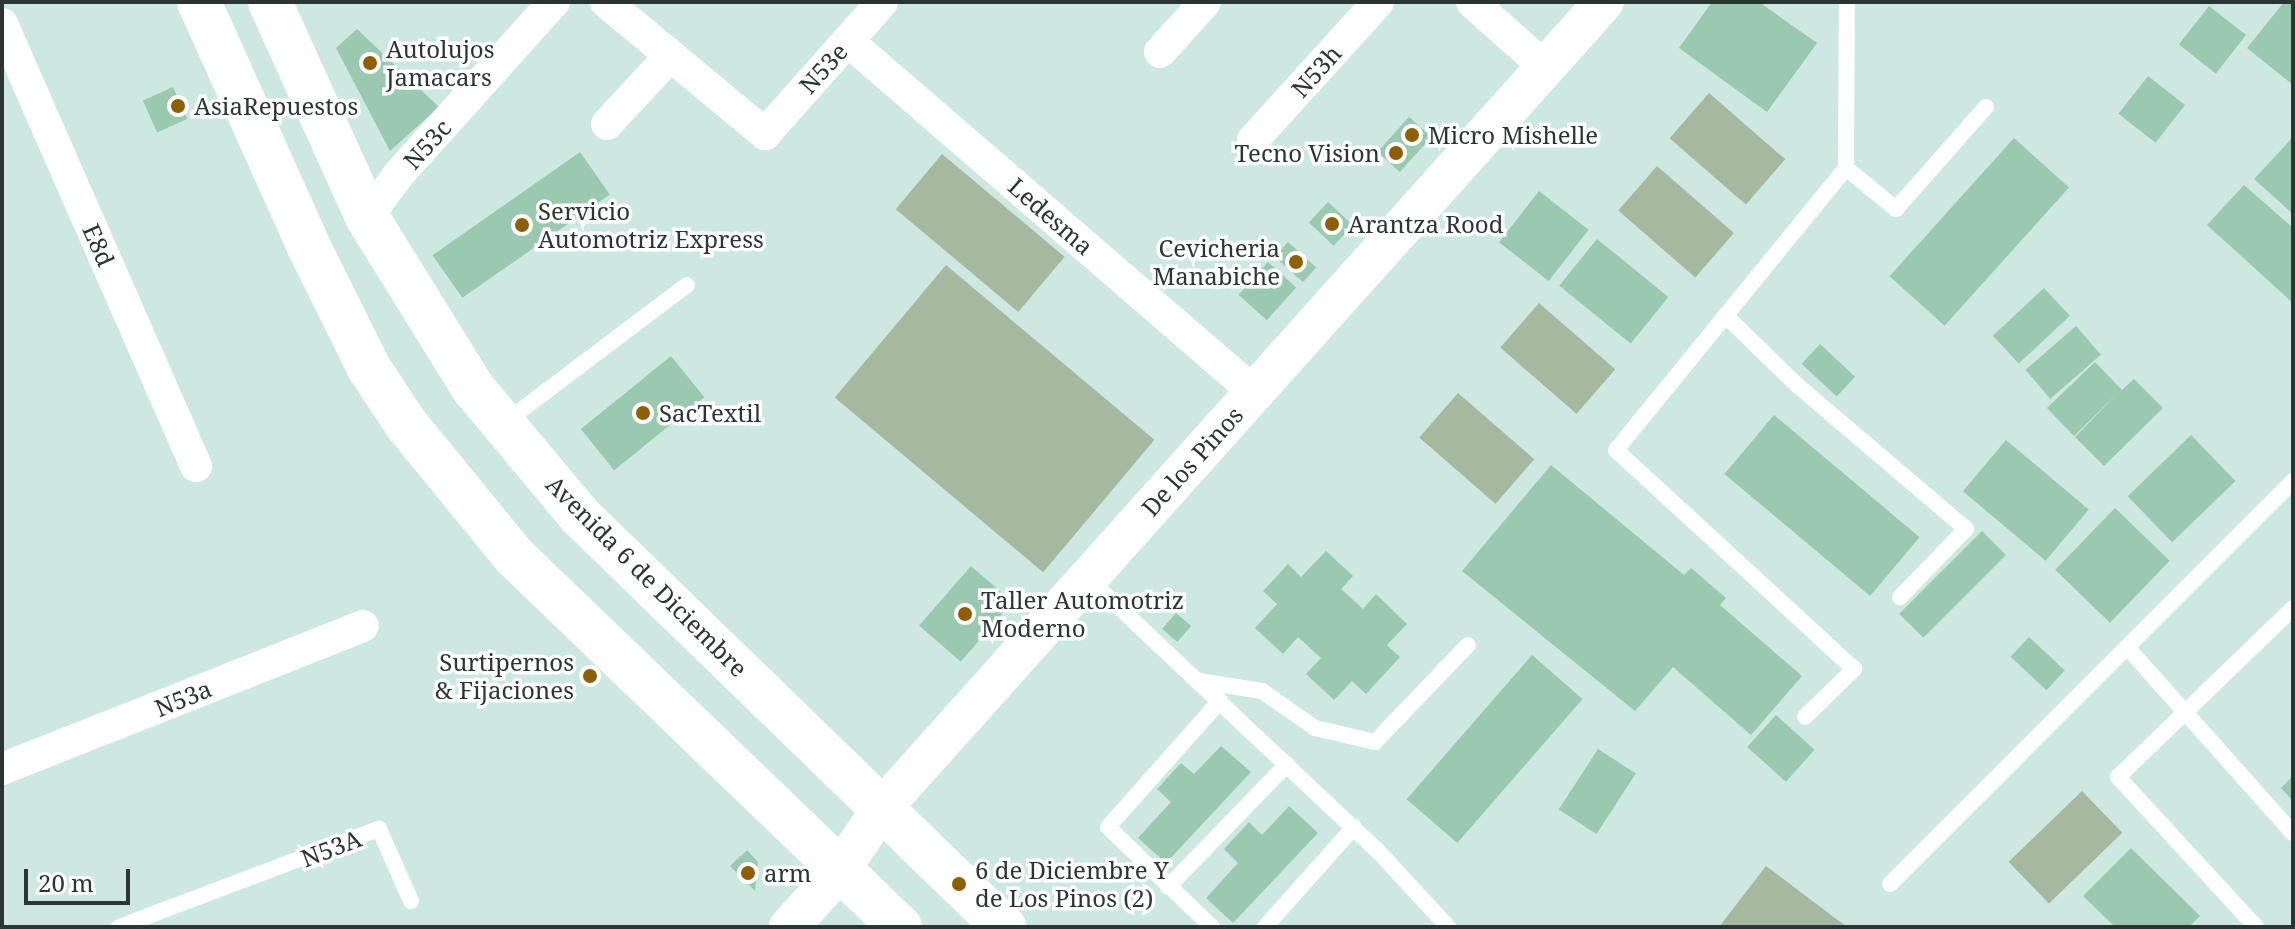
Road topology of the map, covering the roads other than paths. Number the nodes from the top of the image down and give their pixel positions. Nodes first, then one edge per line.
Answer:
1 (199, 2) edge
2 (270, 2) edge
3 (554, 2) edge
4 (606, 2) edge
5 (882, 2) edge
6 (1205, 2) edge
7 (1378, 2) edge
8 (1472, 2) edge
9 (1604, 2) edge
10 (1847, 2) edge
11 (2, 24) edge
12 (848, 41) junction
13 (1160, 52) dead end
14 (670, 56) junction
15 (1545, 67) junction
16 (1986, 107) dead end
17 (607, 124) dead end
18 (1253, 140) dead end
19 (1846, 168) junction
20 (367, 217) junction
21 (687, 285) dead end
22 (1725, 315) junction
23 (1254, 392) junction
24 (503, 424) junction
25 (196, 466) dead end
26 (2293, 481) edge
27 (1088, 578) junction
28 (1900, 597) dead end
29 (2293, 608) edge
30 (363, 626) dead end
31 (1468, 645) dead end
32 (2127, 647) junction
33 (1199, 681) junction
34 (1220, 701) junction
35 (2186, 713) junction
36 (1805, 717) dead end
37 (1287, 764) junction
38 (2, 769) edge
39 (882, 808) junction
40 (1354, 827) junction
41 (2293, 833) edge
42 (838, 873) junction
43 (1890, 884) dead end
44 (1168, 887) junction
45 (411, 901) dead end
46 (119, 927) edge
47 (789, 927) edge
48 (900, 927) edge
49 (1004, 927) edge
50 (1212, 927) edge
51 (1265, 927) edge
52 (1448, 927) edge
53 (2256, 927) edge

1 - 42 main road
2 - 20 main road, Avenida 6 de Diciembre
3 - 20 street, N53c
4 - 14 street
5 - 12 street, N53e
6 - 13 street
7 - 18 street, N53h
8 - 15 street
9 - 15 street, De los Pinos
10 - 19 lane
11 - 25 street, E8d
12 - 14 street, N53e
12 - 23 street, Ledesma
14 - 17 street
15 - 23 street, De los Pinos
16 - 19 lane
19 - 22 lane
20 - 24 main road, Avenida 6 de Diciembre
21 - 24 lane
22 - 28 lane
22 - 36 lane
23 - 27 street, De los Pinos
24 - 39 main road, Avenida 6 de Diciembre
26 - 32 lane
27 - 33 lane
27 - 39 street, De los Pinos
29 - 35 lane
30 - 38 street, N53a
31 - 33 lane
32 - 35 lane
32 - 43 lane
33 - 34 lane
34 - 37 lane
34 - 44 lane
35 - 41 lane
35 - 53 lane
37 - 40 lane
37 - 44 lane
39 - 42 street, De los Pinos
39 - 49 main road, Avenida 6 de Diciembre
40 - 51 lane
40 - 52 lane
42 - 47 street, De los Pinos
42 - 48 main road
44 - 50 lane
45 - 46 lane, N53A

